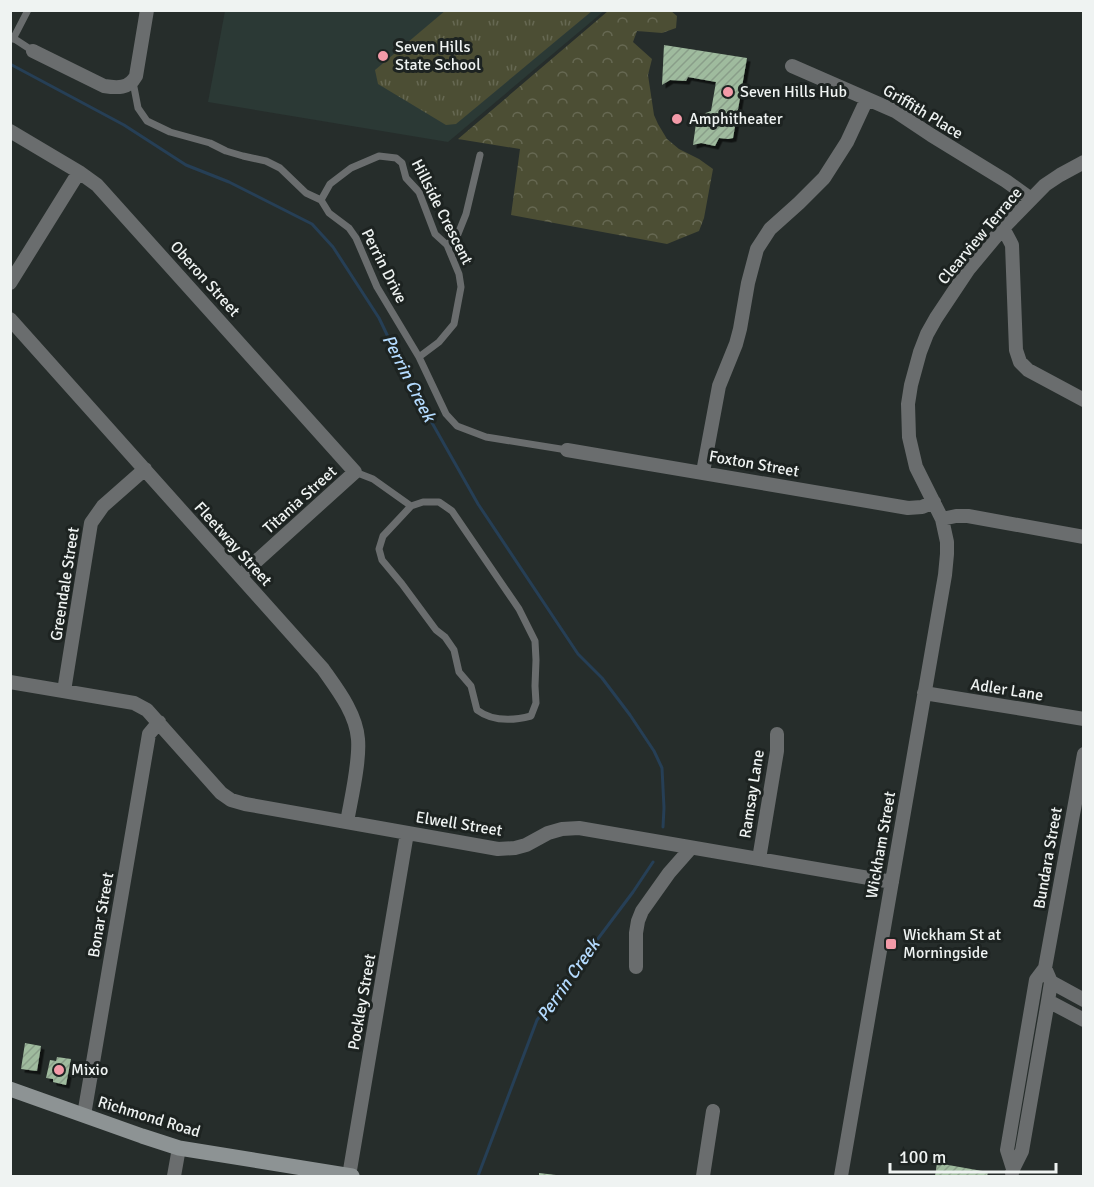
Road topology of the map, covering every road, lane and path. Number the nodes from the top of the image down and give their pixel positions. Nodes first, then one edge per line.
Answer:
1 (28, 10) edge
2 (147, 10) edge
3 (12, 37) edge
4 (33, 51) joint
5 (792, 66) dead end
6 (132, 82) junction
7 (867, 99) junction
8 (10, 131) edge
9 (480, 155) dead end
10 (1083, 162) edge
11 (79, 172) junction
12 (1031, 199) junction
13 (321, 200) junction
14 (1003, 228) junction
15 (447, 245) junction
16 (10, 283) edge
17 (10, 319) edge
18 (418, 357) junction
19 (1083, 400) edge
20 (567, 450) joint
21 (145, 469) junction
22 (356, 472) junction
23 (703, 472) junction
24 (934, 502) junction
25 (411, 506) junction
26 (942, 519) junction
27 (1083, 537) edge
28 (240, 576) junction
29 (10, 682) edge
30 (64, 691) junction
31 (924, 693) junction
32 (1083, 719) edge
33 (159, 722) junction
34 (777, 734) dead end
35 (1083, 754) edge
36 (347, 822) junction
37 (407, 833) junction
38 (691, 848) junction
39 (759, 859) junction
40 (892, 882) junction
41 (636, 967) dead end
42 (1045, 968) junction
43 (1051, 982) junction
44 (1083, 999) edge
45 (1048, 1001) junction
46 (1083, 1020) edge
47 (10, 1089) edge
48 (713, 1111) dead end
49 (84, 1115) junction
50 (179, 1148) junction
51 (1012, 1173) edge
52 (174, 1176) edge
53 (351, 1176) edge
54 (703, 1176) edge
55 (841, 1176) edge

1 - 3 lane
2 - 6 street
3 - 4 lane
4 - 6 street
5 - 7 street, Griffith Place
6 - 13 lane, Perrin Drive
7 - 12 street, Griffith Place
7 - 23 street
8 - 11 street, Oberon Street
9 - 15 lane
10 - 12 street, Clearview Terrace
11 - 16 street
11 - 22 street, Oberon Street
12 - 14 street, Clearview Terrace
13 - 15 lane, Hillside Crescent
13 - 18 lane, Perrin Drive
14 - 19 street
14 - 24 street, Clearview Terrace
15 - 18 lane, Hillside Crescent
17 - 21 street, Fleetway Street
18 - 20 lane, Perrin Drive
20 - 23 street, Foxton Street
21 - 28 street, Fleetway Street
21 - 30 street, Greendale Street
22 - 25 lane
22 - 28 street, Titania Street
23 - 24 street, Foxton Street
24 - 26 street, Clearview Terrace
25 - 25 lane
26 - 27 street
26 - 31 street, Wickham Street
28 - 36 street, Fleetway Street
29 - 30 street, Elwell Street
30 - 33 street, Elwell Street
31 - 32 street, Adler Lane
31 - 40 street, Wickham Street
33 - 36 street, Elwell Street
33 - 49 street, Bonar Street
34 - 39 street, Ramsay Lane
35 - 42 street, Bundara Street
36 - 37 street, Elwell Street
37 - 38 street, Elwell Street
37 - 53 street, Pockley Street
38 - 39 street, Elwell Street
38 - 41 street
39 - 40 street, Elwell Street
40 - 55 street, Wickham Street
42 - 43 street
42 - 51 street, Bundara Street
43 - 44 street
43 - 45 street, Bundara Street
45 - 46 street
45 - 51 street, Bundara Street
47 - 49 main road, Richmond Road
48 - 54 street
49 - 50 main road, Richmond Road
50 - 52 street
50 - 53 main road, Richmond Road

